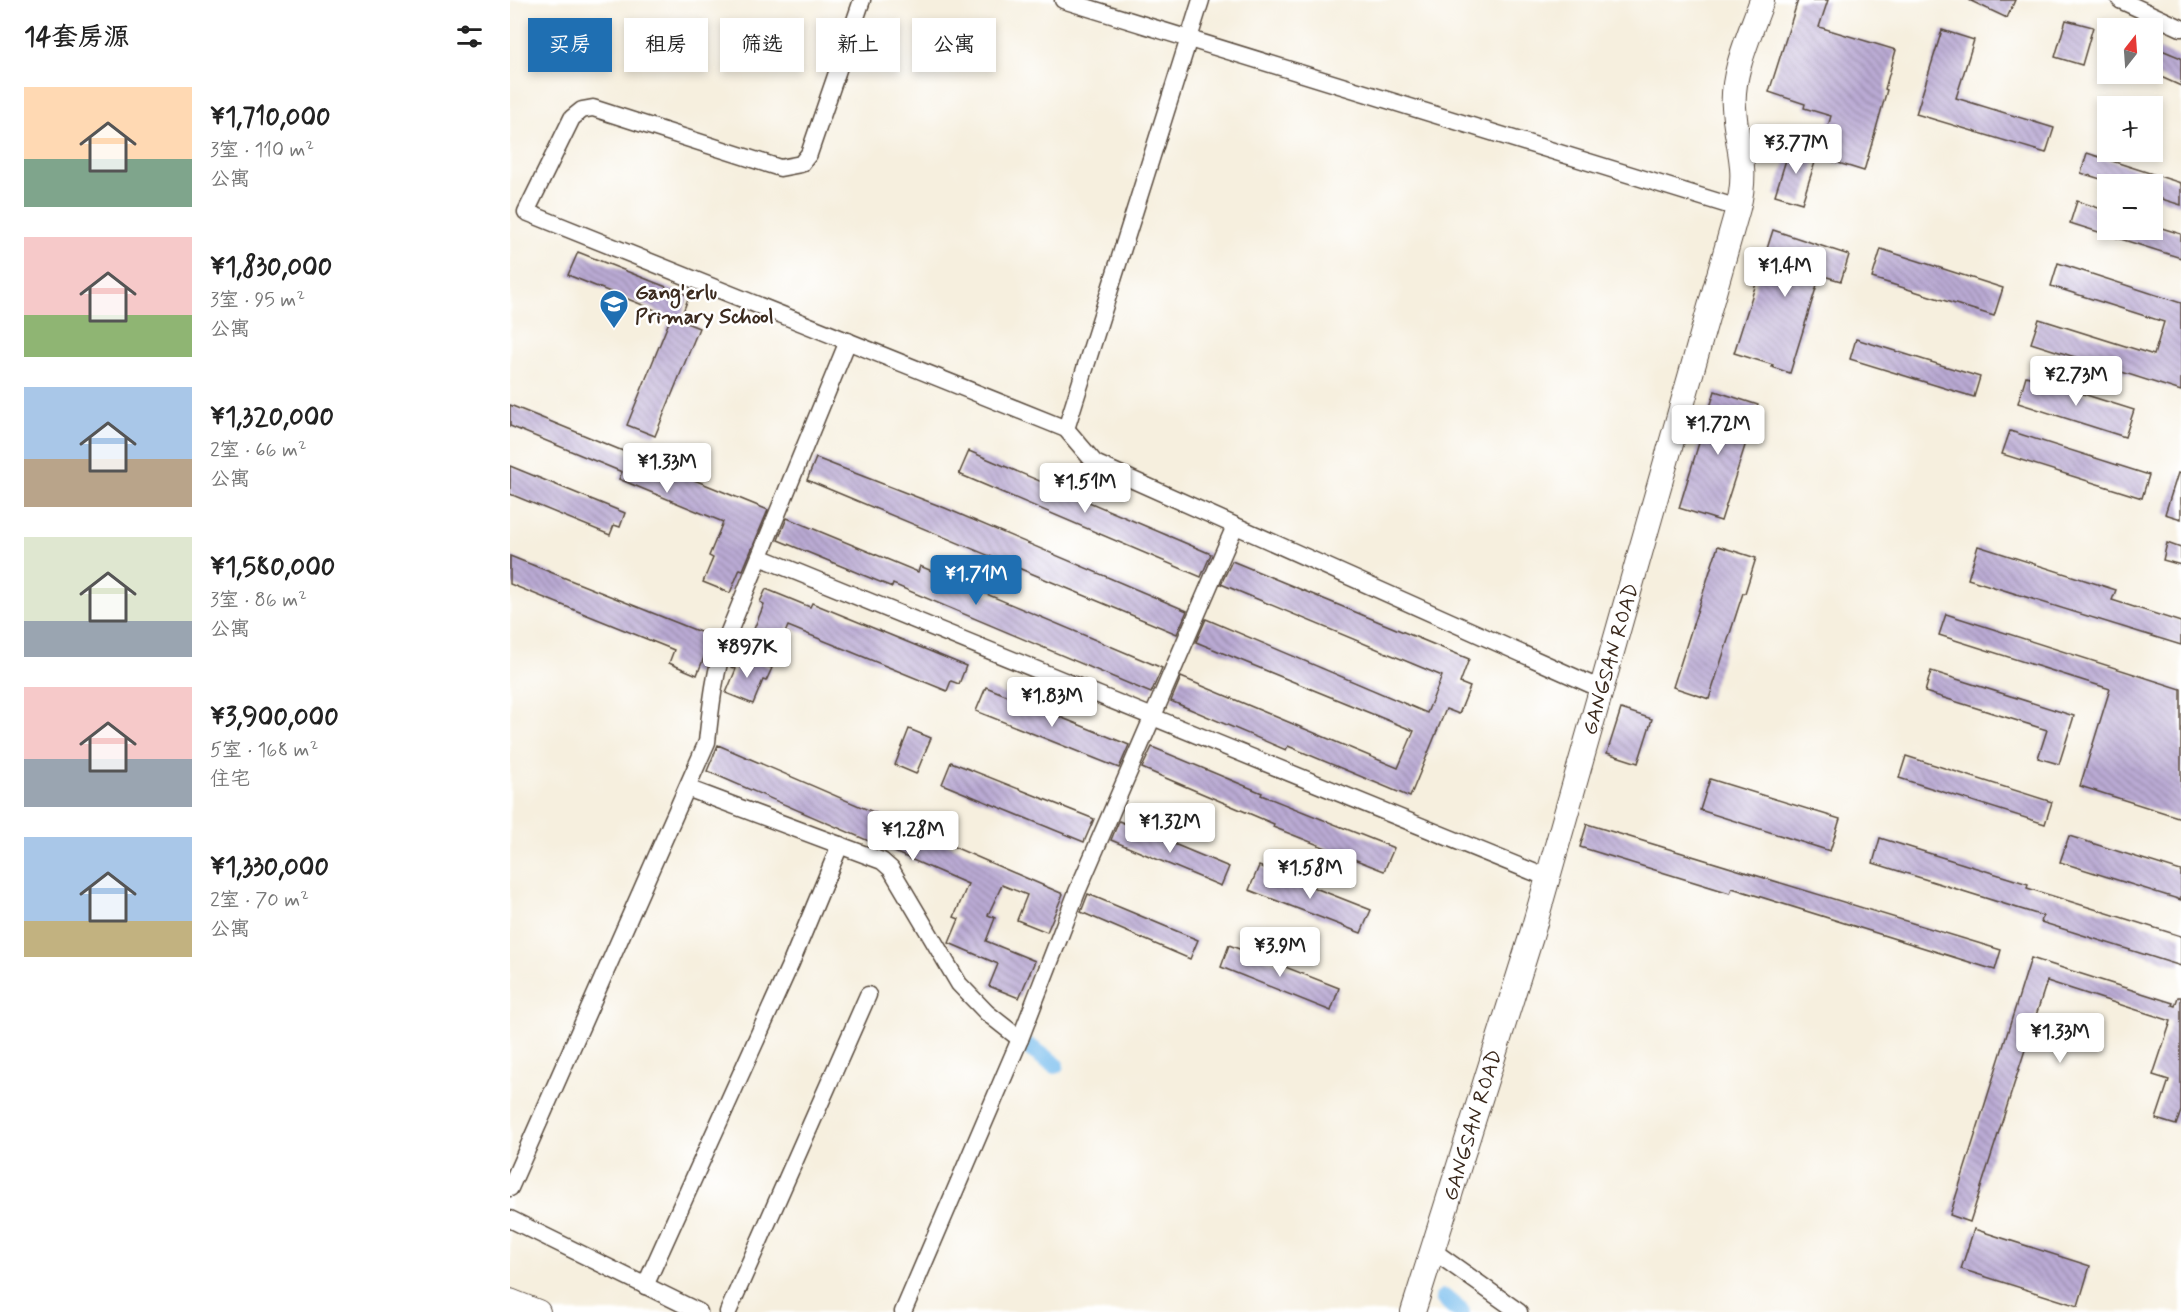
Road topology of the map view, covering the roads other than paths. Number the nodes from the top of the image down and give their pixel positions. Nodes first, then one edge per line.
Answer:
1 (861, 0) edge
2 (1063, 0) edge
3 (1201, 0) edge
4 (1761, 0) edge
5 (2120, 0) edge
6 (2181, 28) edge
7 (1189, 39) junction
8 (1738, 208) junction
9 (848, 341) junction
10 (1066, 429) junction
11 (1235, 526) junction
12 (760, 557) junction
13 (1601, 689) junction
14 (1152, 717) junction
15 (687, 788) junction
16 (840, 845) junction
17 (1548, 878) junction
18 (868, 995) dead end
19 (1020, 1039) junction
20 (510, 1188) edge
21 (510, 1219) edge
22 (1432, 1250) junction
23 (645, 1286) junction
24 (510, 1301) edge
25 (538, 1312) edge
26 (699, 1312) edge
27 (728, 1312) edge
28 (903, 1312) edge
29 (1413, 1312) edge
30 (1520, 1312) edge

1 - 9 street
2 - 7 street
3 - 7 street
4 - 8 street, GANGSAN ROAD
5 - 6 street
7 - 8 street
7 - 10 street
8 - 13 street, GANGSAN ROAD
9 - 10 street
9 - 12 street
10 - 11 street
11 - 13 street
11 - 14 street
12 - 14 street
12 - 15 street
13 - 17 street, GANGSAN ROAD
14 - 17 street
14 - 19 street
15 - 16 street
15 - 20 street
16 - 19 street
16 - 23 street
17 - 22 street, GANGSAN ROAD
18 - 27 street
19 - 28 street
21 - 23 street
22 - 29 street, GANGSAN ROAD
22 - 30 street
23 - 26 street
24 - 25 street

